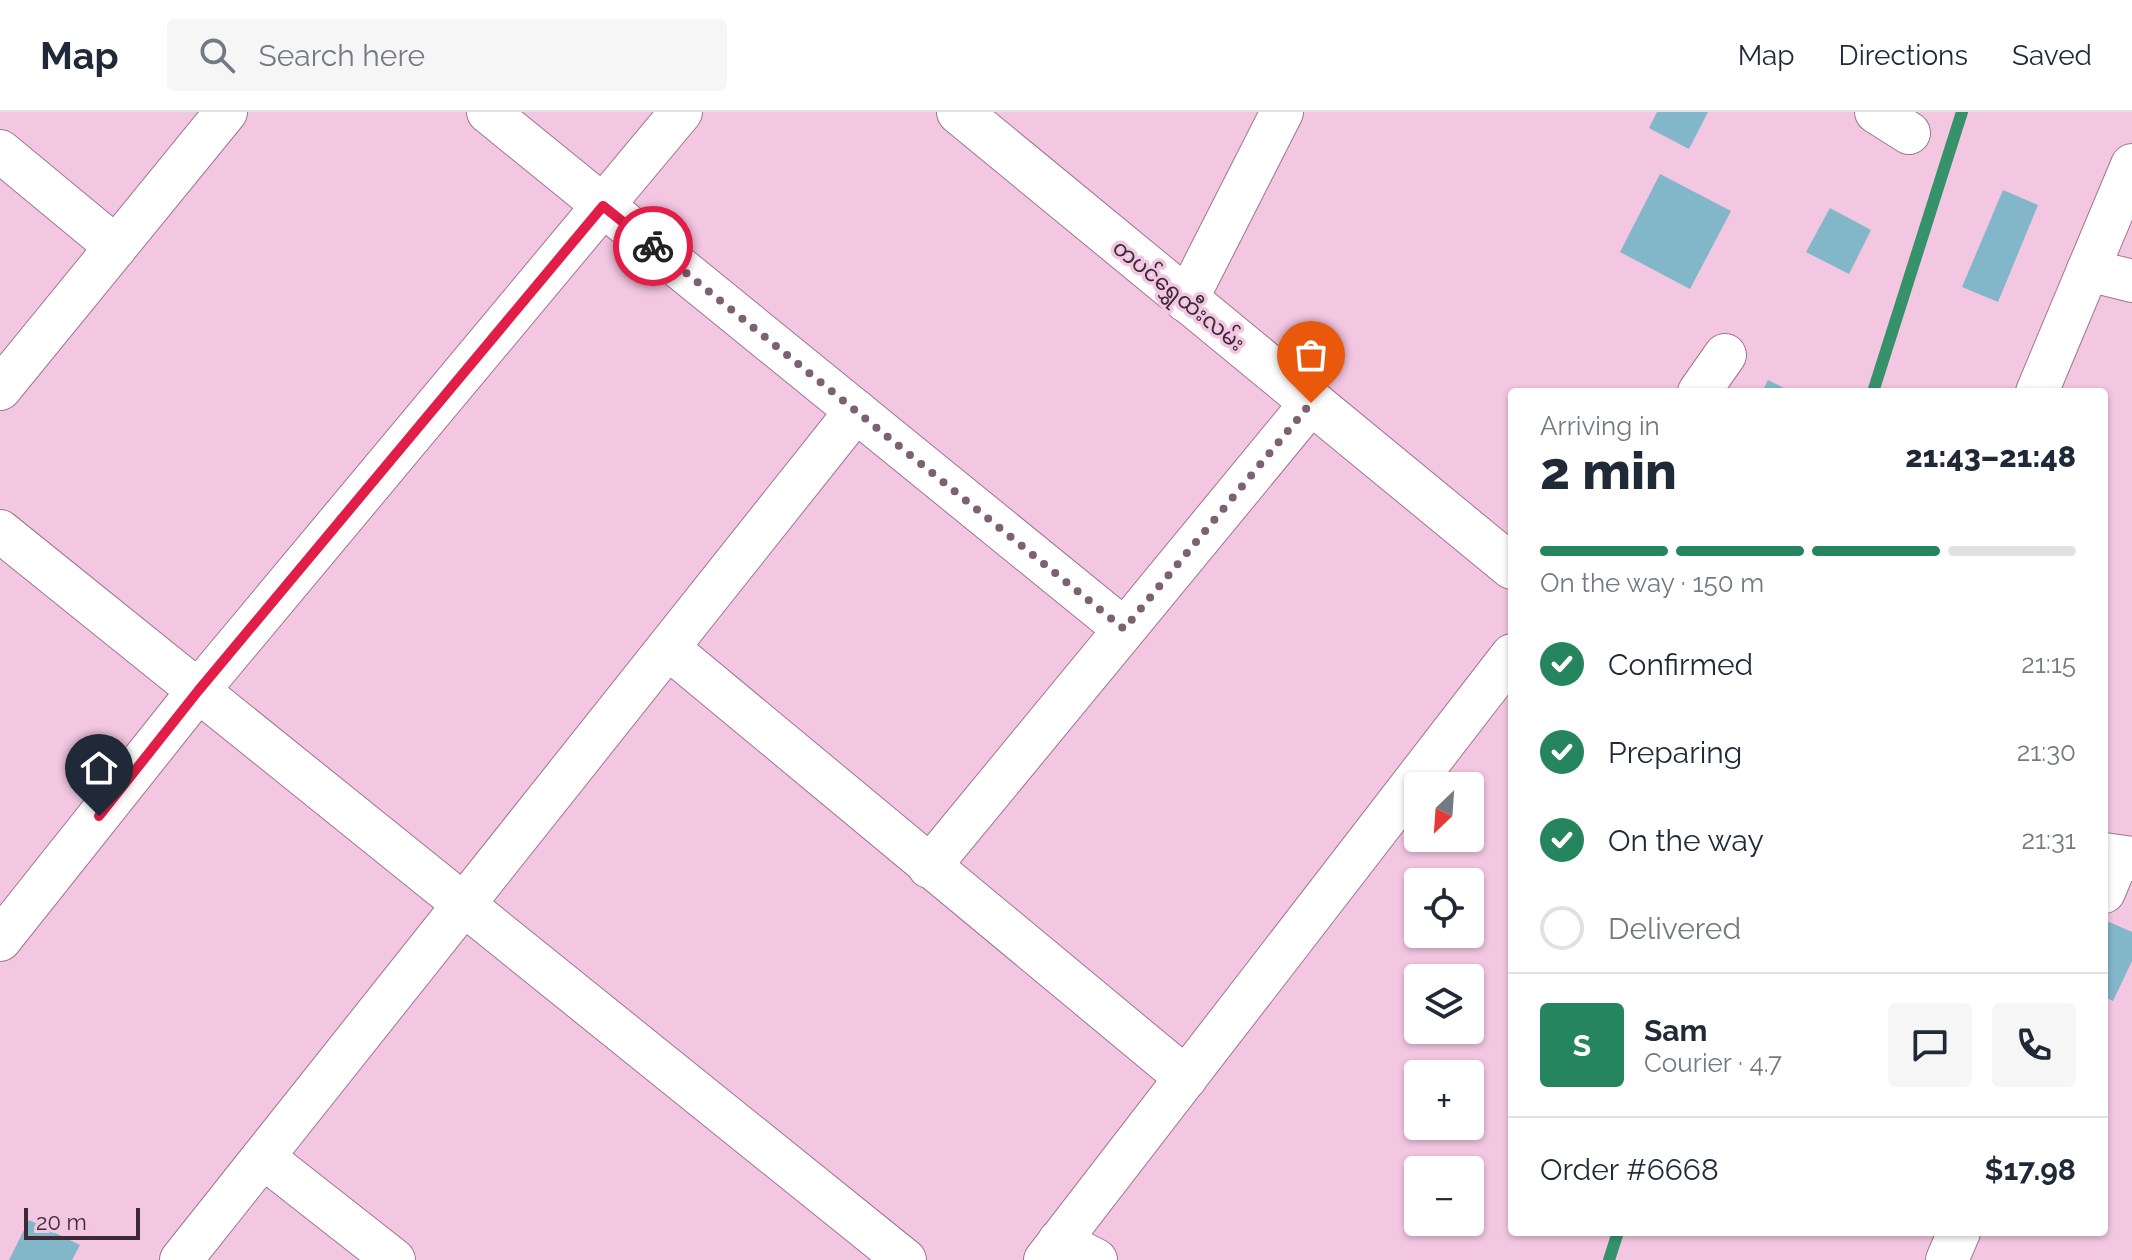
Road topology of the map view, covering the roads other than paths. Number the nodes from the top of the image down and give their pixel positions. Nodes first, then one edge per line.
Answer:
1 (226, 112) edge
2 (488, 112) edge
3 (681, 112) edge
4 (959, 112) edge
5 (1282, 112) edge
6 (0, 151) edge
7 (2132, 165) edge
8 (603, 206) junction
9 (116, 247) junction
10 (2088, 270) junction
11 (2132, 281) edge
12 (1186, 301) junction
13 (1725, 355) dead end
14 (1702, 388) edge
15 (2039, 388) edge
16 (0, 389) edge
17 (1311, 403) junction
18 (856, 411) junction
19 (0, 531) edge
20 (1508, 564) edge
21 (1124, 629) junction
22 (668, 648) junction
23 (1508, 660) edge
24 (198, 691) junction
25 (929, 867) junction
26 (464, 905) junction
27 (0, 940) edge
28 (1186, 1078) junction
29 (263, 1157) junction
30 (1957, 1236) edge
31 (1052, 1251) edge
32 (181, 1260) edge
33 (394, 1260) edge
34 (905, 1260) edge
35 (1096, 1260) edge
36 (1947, 1260) edge

1 - 9 street
2 - 8 street
3 - 8 street
4 - 12 street, တပင်ရွှေထီးလမ်း
5 - 12 street
6 - 9 street
7 - 10 street
8 - 18 street
8 - 24 street
9 - 16 street
10 - 11 street
10 - 15 street
12 - 17 street, တပင်ရွှေထီးလမ်း
13 - 14 street
17 - 20 street, တပင်ရွှေထီးလမ်း
17 - 21 street
18 - 21 street
18 - 22 street
19 - 24 street
21 - 25 street
22 - 25 street
22 - 26 street
23 - 28 street
24 - 26 street
24 - 27 street
25 - 28 street
26 - 29 street
26 - 34 street
28 - 31 street
29 - 32 street
29 - 33 street
30 - 36 street
31 - 35 street

